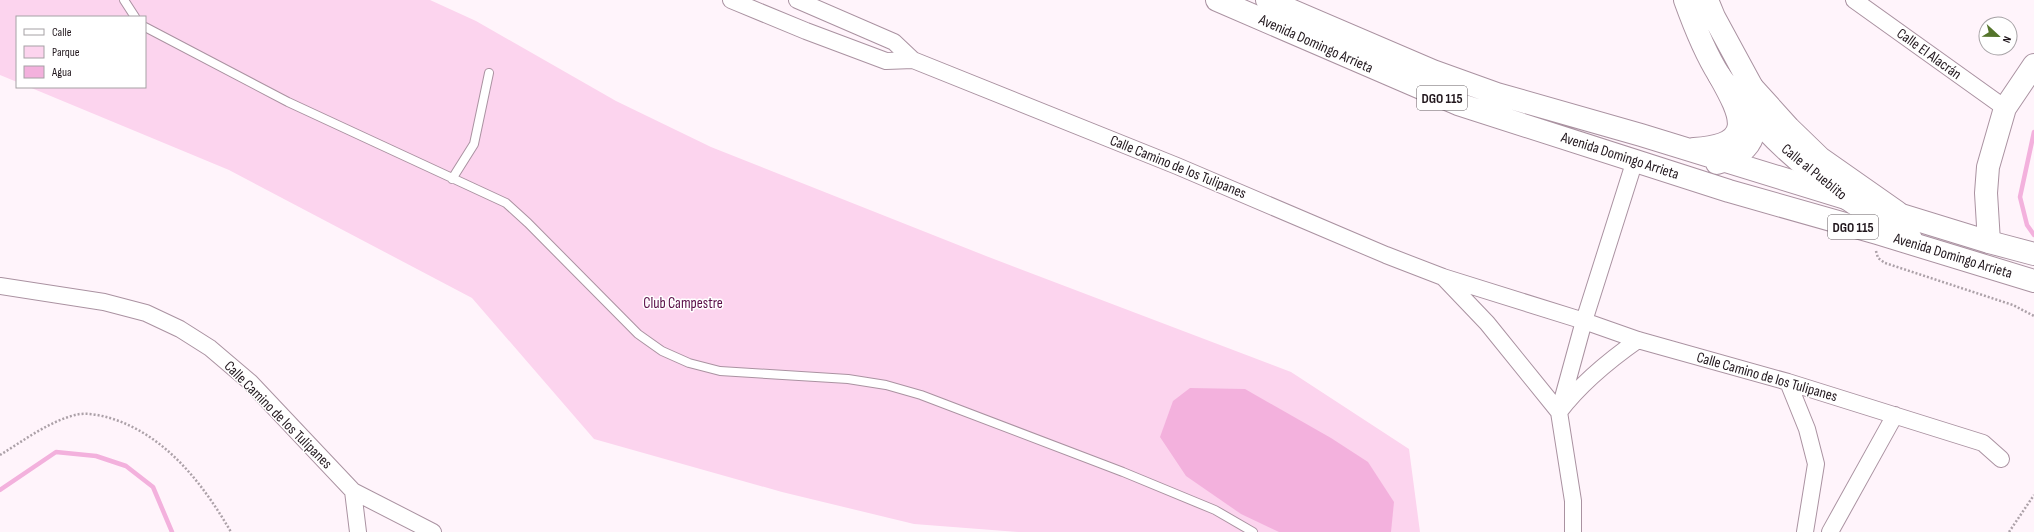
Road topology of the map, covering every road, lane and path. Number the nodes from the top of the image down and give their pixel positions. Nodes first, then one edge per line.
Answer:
1 (124, 0) edge
2 (730, 0) edge
3 (796, 0) edge
4 (1217, 0) edge
5 (1267, 0) edge
6 (1686, 0) edge
7 (1707, 0) edge
8 (1854, 0) edge
9 (134, 16) edge
10 (146, 28) edge
11 (912, 60) junction
12 (2034, 65) edge
13 (489, 73) dead end
14 (1719, 75) junction
15 (1752, 87) junction
16 (2005, 108) junction
17 (1756, 120) junction
18 (1641, 135) junction
19 (1685, 150) junction
20 (1635, 160) junction
21 (1725, 161) junction
22 (1675, 174) junction
23 (452, 179) junction
24 (1845, 198) junction
25 (1901, 215) junction
26 (1877, 233) junction
27 (1996, 244) junction
28 (1927, 249) junction
29 (2034, 254) edge
30 (1443, 277) junction
31 (2033, 281) edge
32 (2, 288) edge
33 (2034, 316) edge
34 (1584, 322) junction
35 (1638, 340) junction
36 (1788, 382) junction
37 (1560, 412) junction
38 (1895, 415) junction
39 (0, 455) edge
40 (2001, 459) dead end
41 (353, 491) junction
42 (2034, 495) edge
43 (231, 532) edge
44 (358, 532) edge
45 (433, 532) edge
46 (1253, 532) edge
47 (1573, 532) edge
48 (1804, 532) edge
49 (1830, 532) edge
50 (2009, 532) edge

1 - 9 lane
2 - 11 street, Calle Camino de los Tulipanes
3 - 11 street, Calle Camino de los Tulipanes
4 - 20 main road, Avenida Domingo Arrieta / DGO 115
5 - 18 main road, Avenida Domingo Arrieta / DGO 115
6 - 14 main road
7 - 15 main road, Calle al Pueblito
8 - 16 street, Calle El Alacrán
10 - 23 lane
11 - 30 street, Calle Camino de los Tulipanes
12 - 16 main road
13 - 23 lane
14 - 17 main road, Calle al Pueblito
14 - 19 main road
15 - 17 main road
15 - 25 main road, Calle al Pueblito
16 - 27 main road
17 - 21 main road
17 - 24 main road, Calle al Pueblito
18 - 19 main road, Avenida Domingo Arrieta / DGO 115
18 - 20 main road
19 - 21 main road, Avenida Domingo Arrieta / DGO 115
20 - 22 main road, Avenida Domingo Arrieta / DGO 115
20 - 34 street
21 - 22 main road
21 - 24 main road, Avenida Domingo Arrieta / DGO 115
22 - 26 main road, Avenida Domingo Arrieta / DGO 115
23 - 46 lane
24 - 25 main road, Avenida Domingo Arrieta / DGO 115
24 - 28 main road, Calle al Pueblito
25 - 27 main road, Avenida Domingo Arrieta / DGO 115
26 - 28 main road, Avenida Domingo Arrieta / DGO 115
26 - 33 path
27 - 29 main road, Avenida Domingo Arrieta / DGO 115
28 - 31 main road, Avenida Domingo Arrieta / DGO 115
30 - 34 street, Calle Camino de los Tulipanes
30 - 37 street, Calle Camino de los Tulipanes
32 - 41 street, Calle Camino de los Tulipanes
34 - 35 street, Calle Camino de los Tulipanes
34 - 37 street
35 - 36 street, Calle Camino de los Tulipanes
35 - 37 street
36 - 38 street, Calle Camino de los Tulipanes
36 - 48 street
37 - 47 street
38 - 40 street, Calle Camino de los Tulipanes
38 - 49 street
39 - 43 path
41 - 44 street
41 - 45 street, Calle Camino de los Tulipanes
42 - 50 path

